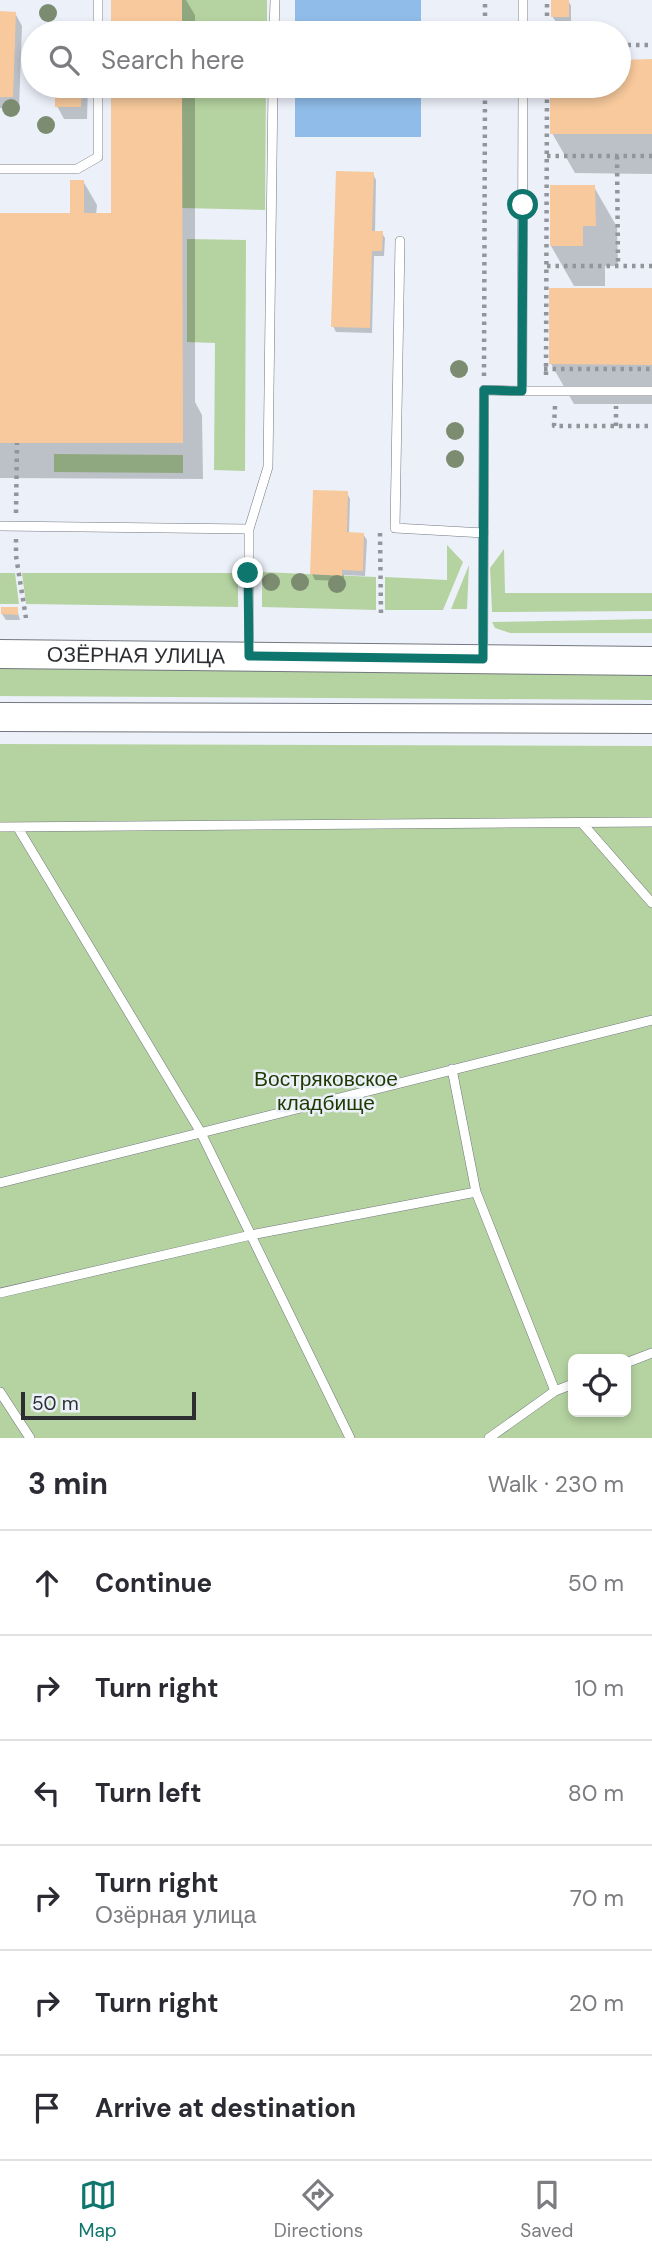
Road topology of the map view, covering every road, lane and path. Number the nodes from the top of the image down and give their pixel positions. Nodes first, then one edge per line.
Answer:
1 (98, 0) edge
2 (275, 0) edge
3 (485, 0) edge
4 (523, 0) edge
5 (547, 0) edge
6 (98, 21) edge
7 (274, 21) edge
8 (485, 21) edge
9 (523, 21) edge
10 (547, 21) edge
11 (631, 45) edge
12 (652, 45) edge
13 (98, 98) edge
14 (273, 98) edge
15 (485, 98) edge
16 (523, 98) edge
17 (547, 98) edge
18 (547, 156) junction
19 (617, 156) junction
20 (652, 156) edge
21 (0, 169) edge
22 (400, 241) dead end
23 (547, 266) junction
24 (618, 266) junction
25 (652, 266) edge
26 (522, 369) junction
27 (546, 369) junction
28 (652, 369) edge
29 (484, 390) junction
30 (522, 391) junction
31 (550, 391) junction
32 (652, 391) edge
33 (652, 426) edge
34 (0, 526) edge
35 (395, 528) junction
36 (249, 529) junction
37 (484, 533) junction
38 (381, 617) dead end
39 (0, 654) edge
40 (249, 656) junction
41 (483, 659) junction
42 (652, 660) edge
43 (0, 718) edge
44 (652, 719) edge
45 (652, 822) edge
46 (582, 823) junction
47 (0, 828) edge
48 (18, 828) junction
49 (652, 902) edge
50 (652, 1020) edge
51 (452, 1069) junction
52 (200, 1131) junction
53 (0, 1182) edge
54 (476, 1192) junction
55 (251, 1235) junction
56 (0, 1293) edge
57 (652, 1353) edge
58 (631, 1361) edge
59 (568, 1386) edge
60 (555, 1391) junction
61 (0, 1392) edge
62 (30, 1438) edge
63 (350, 1438) edge
64 (489, 1438) edge

1 - 6 lane
2 - 7 lane
3 - 8 path
4 - 9 lane
5 - 10 path
11 - 12 path
13 - 21 lane
14 - 36 lane
15 - 29 path
16 - 26 lane
17 - 18 path
18 - 19 path
18 - 23 path
19 - 20 path
19 - 24 path
22 - 35 lane
23 - 24 path
23 - 27 path
24 - 25 path
26 - 27 path
26 - 30 lane
27 - 28 path
27 - 31 path
29 - 30 lane
29 - 37 lane
30 - 31 lane
31 - 32 lane
31 - 33 path
34 - 36 lane
35 - 37 lane
35 - 38 path
36 - 40 lane
37 - 41 lane
39 - 40 main road, ОЗЁРНАЯ УЛИЦА
40 - 41 main road, ОЗЁРНАЯ УЛИЦА
41 - 42 main road, ОЗЁРНАЯ УЛИЦА
43 - 44 main road
45 - 46 lane
46 - 48 lane
46 - 49 lane
47 - 48 lane
48 - 52 lane
50 - 51 lane
51 - 52 lane
51 - 54 lane
52 - 53 lane
52 - 55 lane
54 - 55 lane
54 - 60 lane
55 - 56 lane
55 - 63 lane
57 - 58 lane
59 - 60 lane
60 - 64 lane
61 - 62 lane

